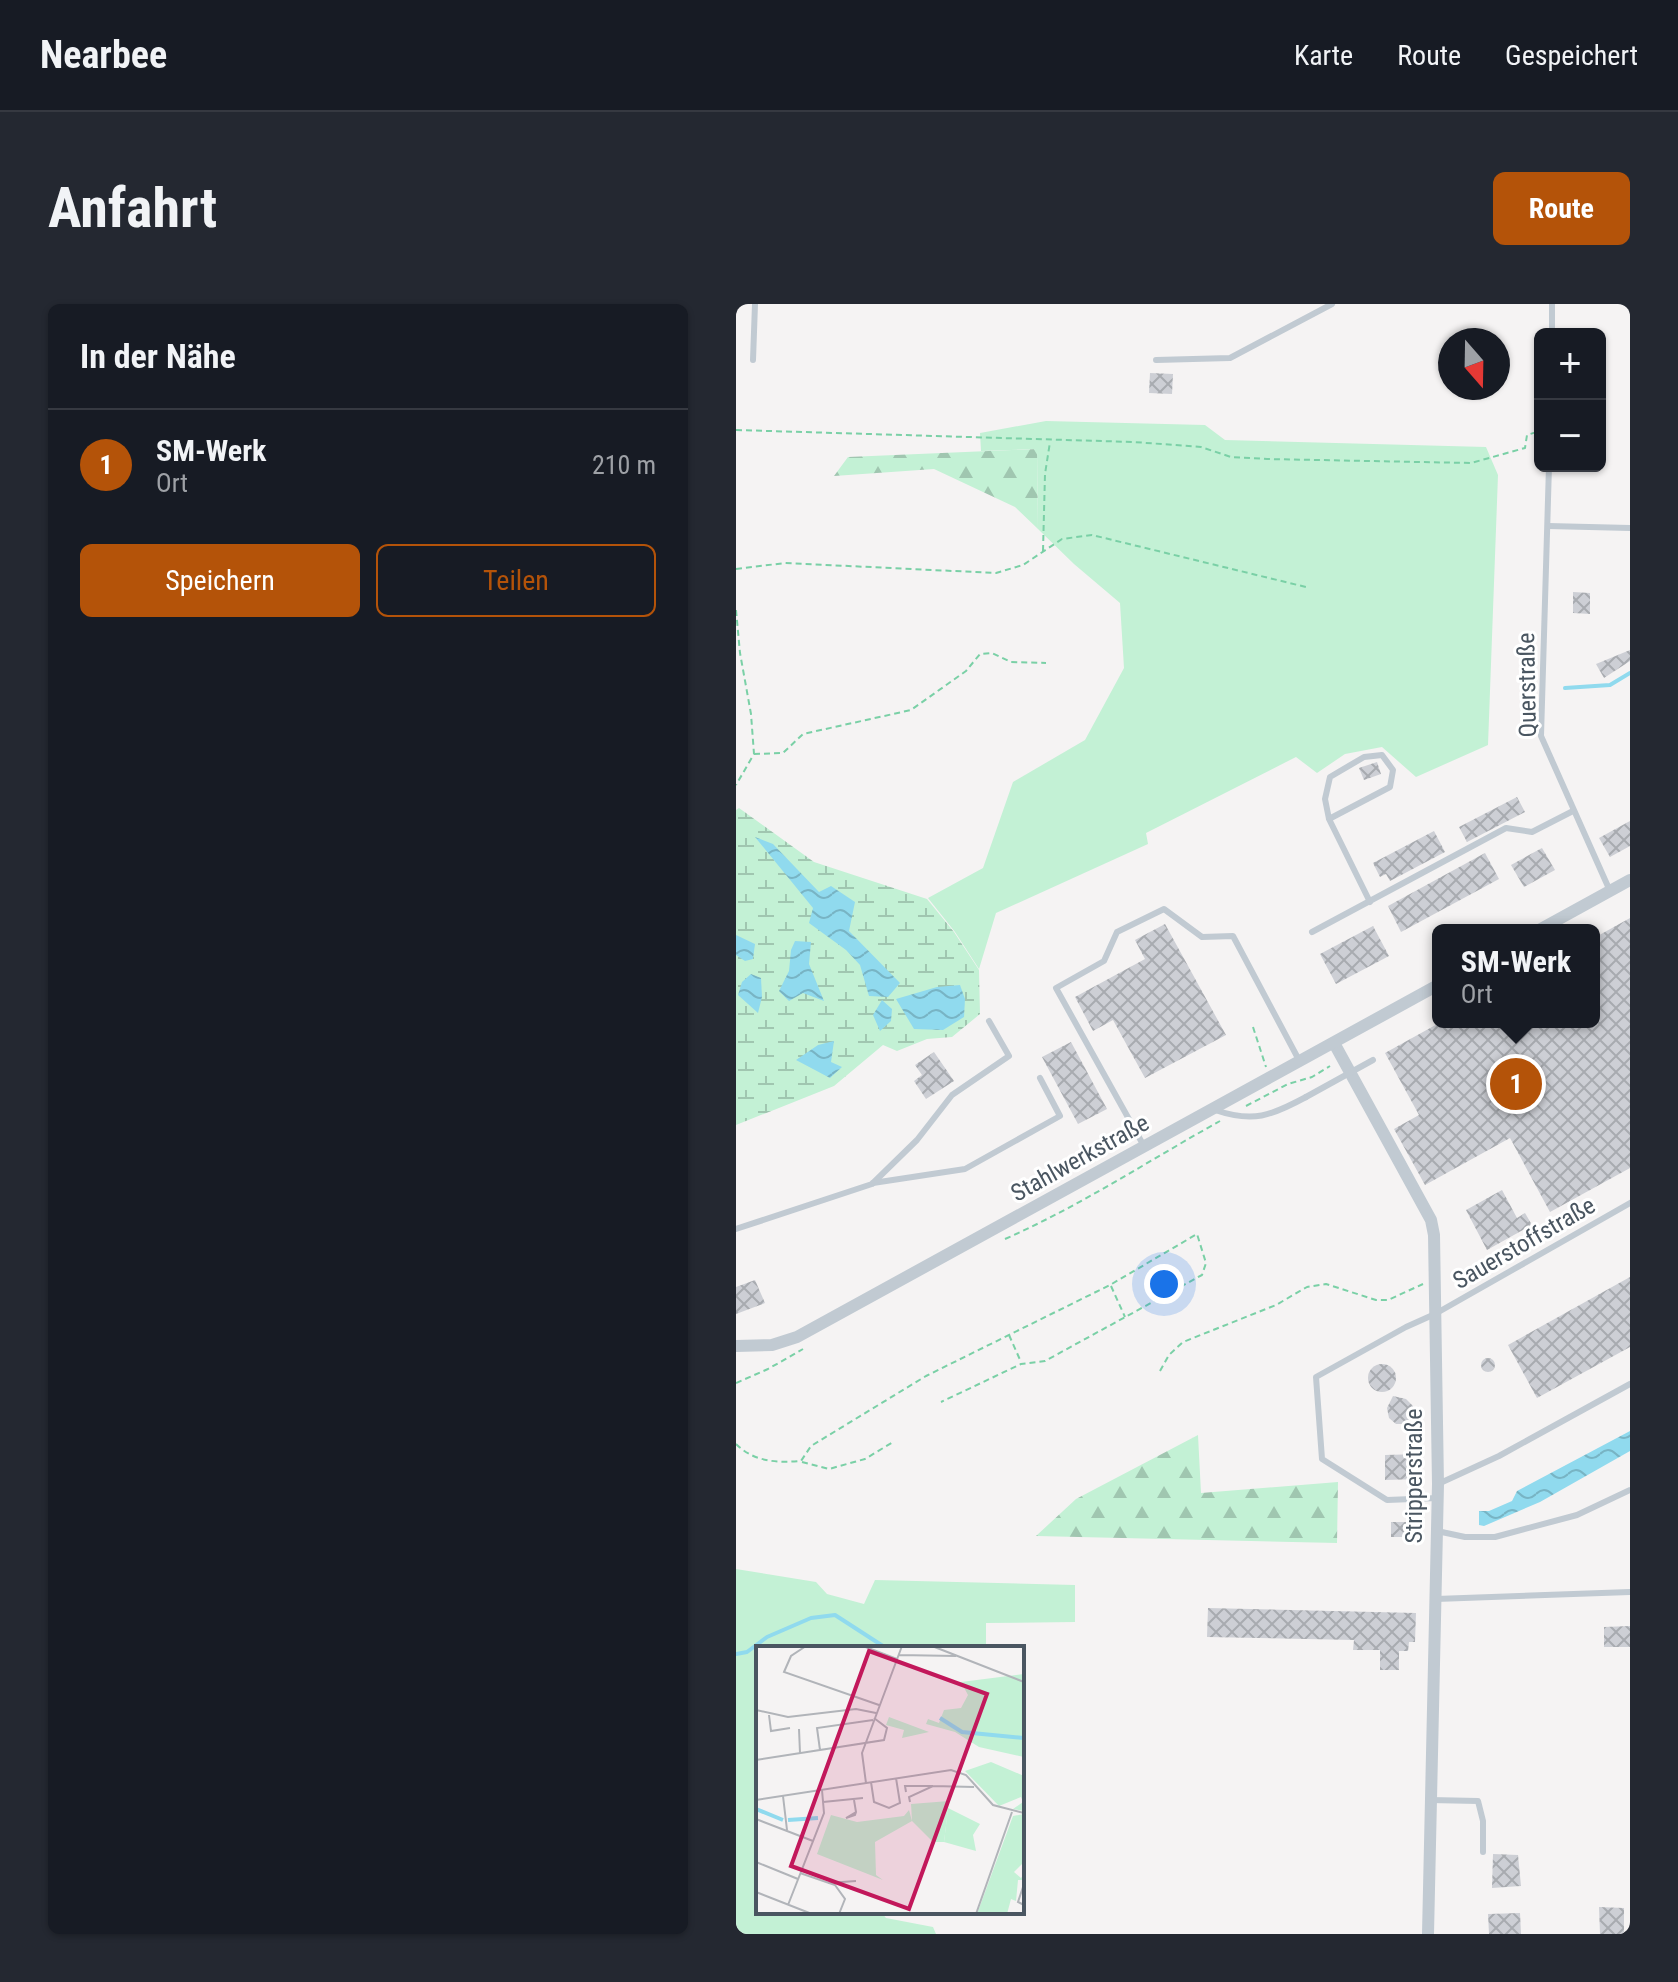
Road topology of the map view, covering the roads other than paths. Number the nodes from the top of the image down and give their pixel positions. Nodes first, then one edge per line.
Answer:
1 (755, 304) edge
2 (1332, 304) edge
3 (1552, 304) edge
4 (1552, 328) edge
5 (753, 360) dead end
6 (1156, 360) dead end
7 (1549, 472) edge
8 (1548, 526) junction
9 (1630, 528) edge
10 (1573, 811) junction
11 (1329, 819) junction
12 (1630, 880) edge
13 (1610, 891) junction
14 (1370, 902) junction
15 (1550, 924) edge
16 (1312, 932) dead end
17 (1432, 988) edge
18 (989, 1021) dead end
19 (1334, 1043) junction
20 (1373, 1060) dead end
21 (1300, 1062) junction
22 (1040, 1078) dead end
23 (1215, 1109) junction
24 (1145, 1148) junction
25 (872, 1184) junction
26 (1630, 1203) edge
27 (736, 1229) edge
28 (1435, 1314) junction
29 (736, 1346) edge
30 (1630, 1384) edge
31 (1438, 1484) junction
32 (1630, 1490) edge
33 (1438, 1498) junction
34 (1437, 1531) junction
35 (1630, 1592) edge
36 (1436, 1599) junction
37 (1430, 1800) junction
38 (1483, 1852) dead end
39 (1428, 1934) edge

1 - 5 lane
2 - 6 lane
3 - 4 lane
7 - 8 lane, Querstraße
8 - 9 lane
8 - 10 lane, Querstraße
10 - 13 lane, Querstraße
10 - 14 lane
11 - 11 lane
11 - 14 lane
12 - 13 street
13 - 15 street
14 - 16 lane
17 - 19 street, Stahlwerkstraße
18 - 25 lane
19 - 21 street, Stahlwerkstraße
19 - 28 street, Stripperstraße
20 - 23 lane, bridge
21 - 23 street, Stahlwerkstraße
21 - 24 lane
22 - 25 lane
23 - 24 street, Stahlwerkstraße
24 - 29 street, Stahlwerkstraße
25 - 27 lane
26 - 28 lane, Sauerstoffstraße
28 - 31 street, Stripperstraße
28 - 33 lane, Sauerstoffstraße
30 - 31 lane
31 - 33 street, Stripperstraße
32 - 34 lane
33 - 34 street, Stripperstraße
34 - 36 street, Stripperstraße
35 - 36 lane
36 - 37 street, Stripperstraße
37 - 38 lane
37 - 39 street, Stripperstraße

